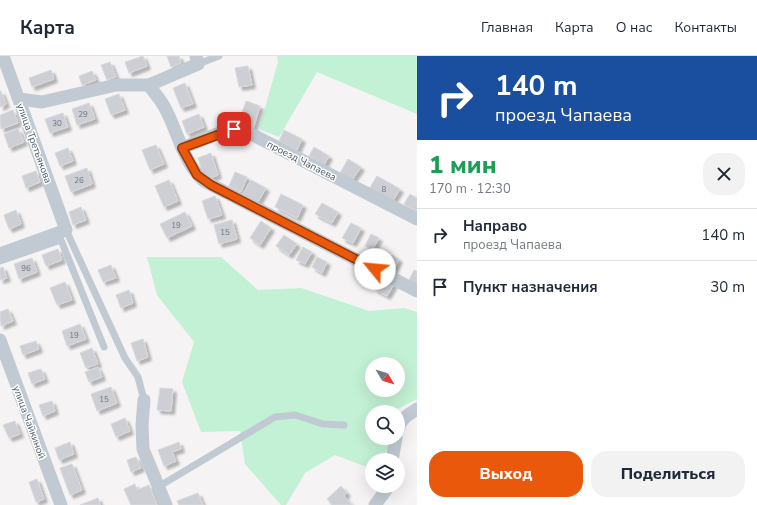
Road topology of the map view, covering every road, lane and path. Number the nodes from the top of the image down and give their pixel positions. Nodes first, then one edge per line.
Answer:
1 (3, 56) edge
2 (219, 56) edge
3 (197, 60) edge
4 (149, 85) junction
5 (19, 99) junction
6 (182, 148) junction
7 (417, 219) edge
8 (66, 230) junction
9 (0, 254) edge
10 (0, 261) edge
11 (417, 291) edge
12 (0, 340) edge
13 (104, 347) dead end
14 (144, 400) joint
15 (417, 409) edge
16 (405, 416) edge
17 (344, 425) dead end
18 (158, 487) junction
19 (384, 493) edge
20 (61, 505) edge
21 (166, 505) edge
22 (375, 505) edge

1 - 5 street, улица Третьякова
2 - 3 lane
3 - 4 street
4 - 5 street
4 - 6 street
5 - 8 street, улица Третьякова
6 - 7 street, проезд Чапаева
6 - 11 street
8 - 9 street
8 - 14 lane
10 - 13 lane
12 - 20 street, улица Чайкиной
14 - 18 street
15 - 16 street
17 - 18 lane
18 - 21 street
19 - 22 street

